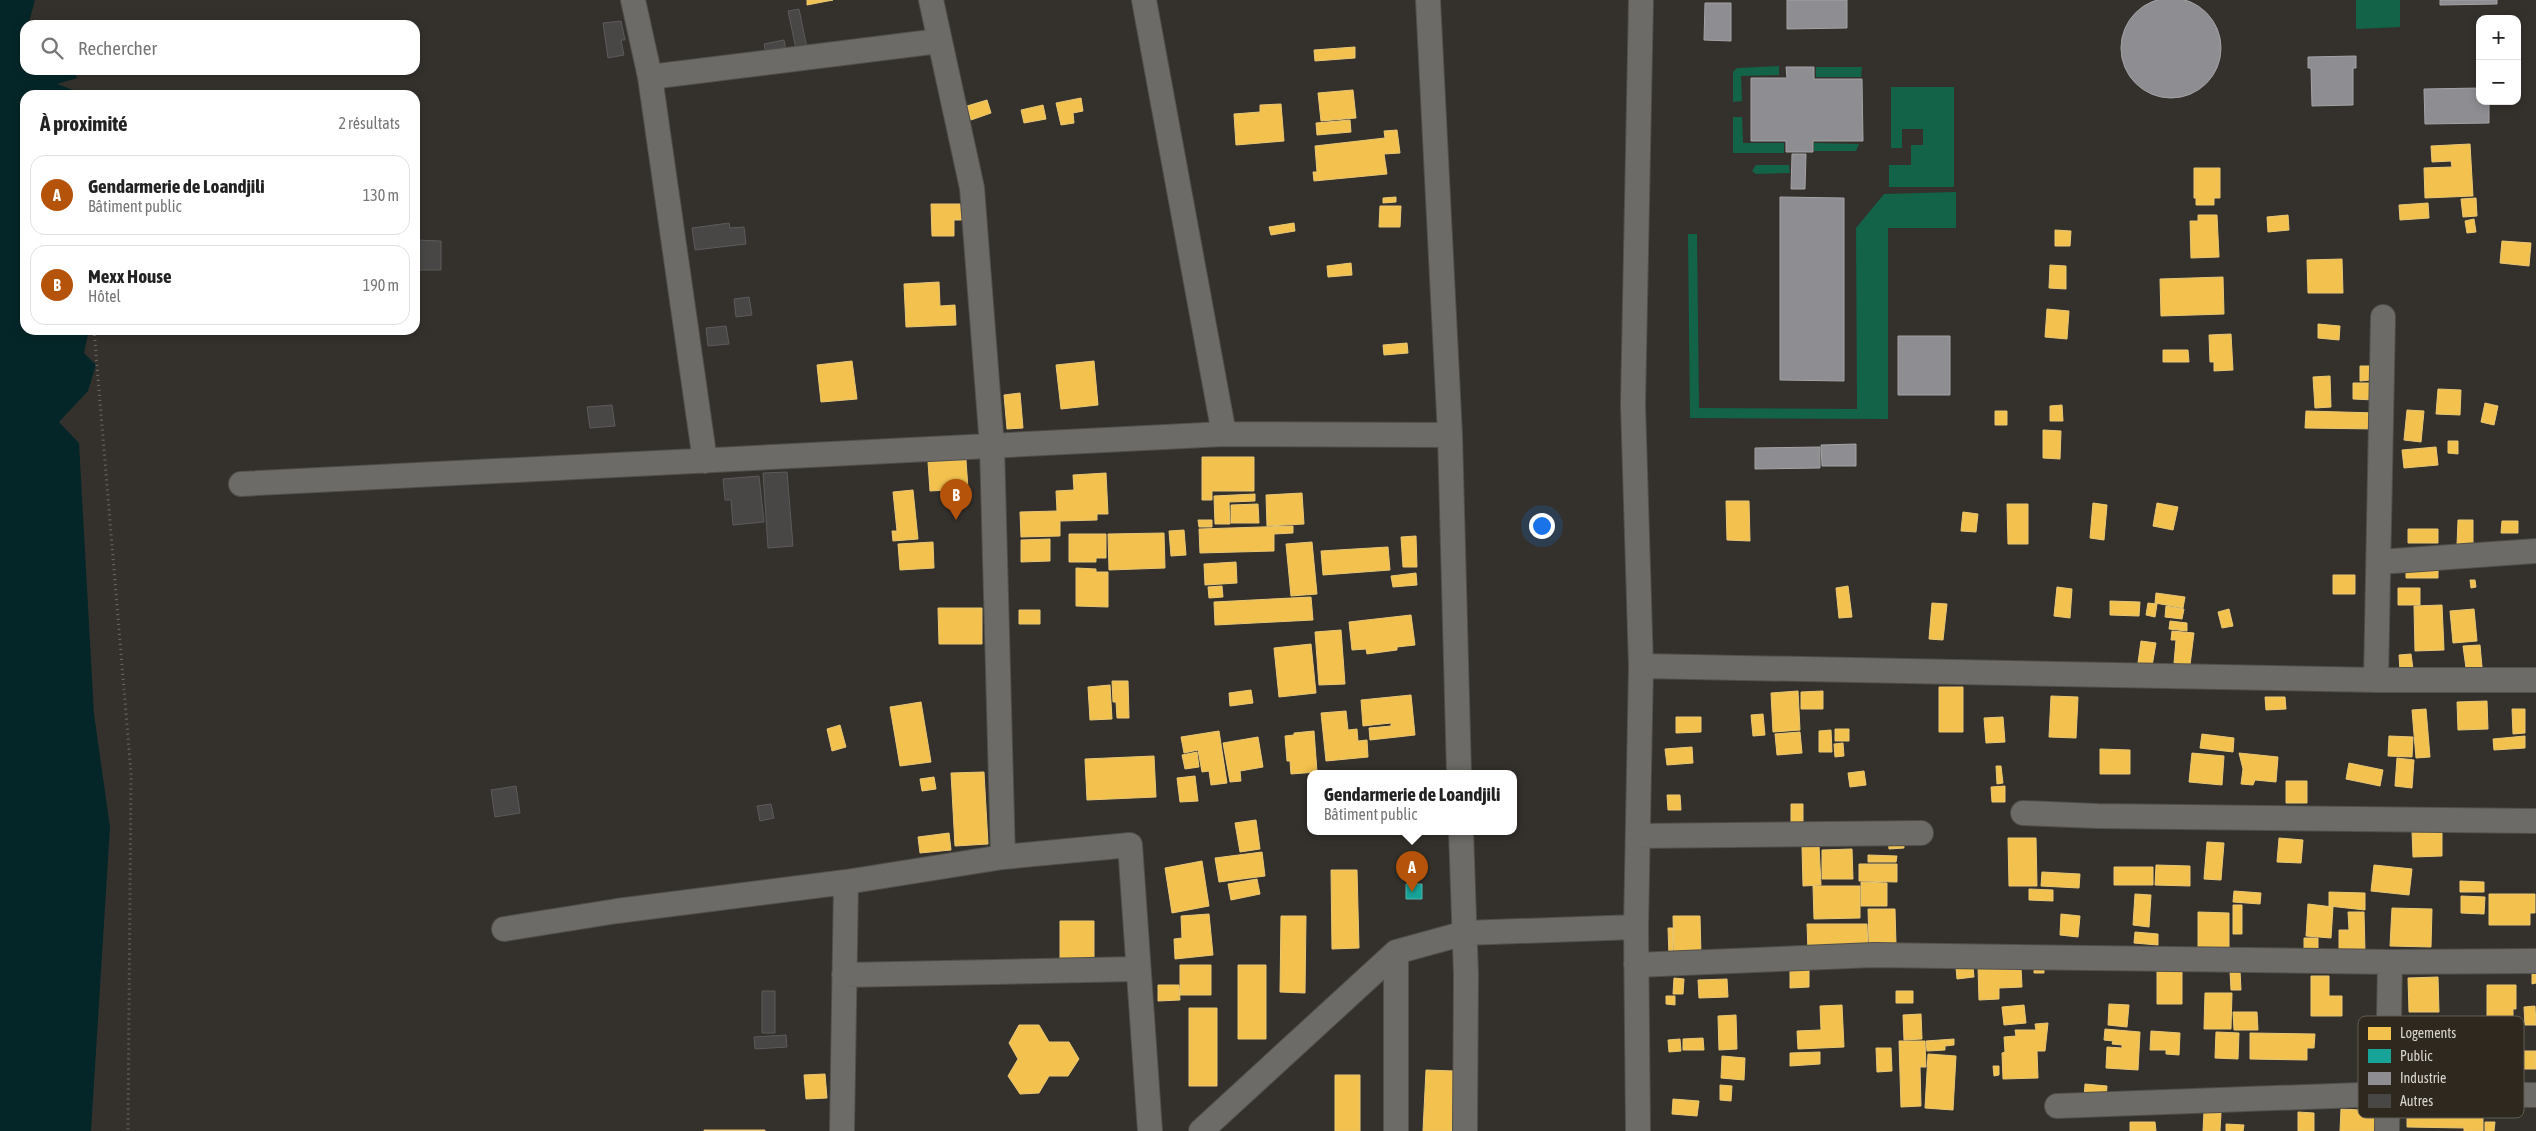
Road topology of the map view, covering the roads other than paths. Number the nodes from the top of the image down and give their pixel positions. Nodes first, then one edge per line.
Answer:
1 (633, 0) edge
2 (931, 0) edge
3 (1144, 0) edge
4 (1428, 0) edge
5 (1641, 0) edge
6 (939, 41) junction
7 (650, 77) junction
8 (2383, 318) dead end
9 (1224, 434) junction
10 (1450, 435) junction
11 (992, 446) junction
12 (705, 460) junction
13 (242, 484) dead end
14 (2536, 551) edge
15 (2379, 562) junction
16 (1641, 666) junction
17 (2376, 680) junction
18 (2536, 680) edge
19 (1459, 770) edge
20 (2023, 813) dead end
21 (2536, 821) edge
22 (1921, 833) dead end
23 (1461, 835) edge
24 (1638, 836) junction
25 (1003, 857) junction
26 (846, 882) junction
27 (1636, 927) junction
28 (504, 929) dead end
29 (1464, 933) junction
30 (1396, 952) junction
31 (2536, 961) edge
32 (2390, 962) junction
33 (1636, 965) junction
34 (1137, 969) junction
35 (844, 975) junction
36 (2388, 1016) edge
37 (2358, 1095) edge
38 (2057, 1106) dead end
39 (2387, 1118) edge
40 (842, 1131) edge
41 (1150, 1131) edge
42 (1201, 1131) edge
43 (1396, 1131) edge
44 (1465, 1131) edge
45 (1638, 1131) edge
46 (2387, 1131) edge

1 - 7 street
2 - 6 street
3 - 9 street
4 - 10 street
5 - 16 street
6 - 7 street
6 - 11 street
7 - 12 street
8 - 15 street
9 - 10 street
9 - 11 street
10 - 19 street
11 - 12 street
11 - 25 street
12 - 13 street
14 - 15 street
15 - 17 street
16 - 17 street
16 - 24 street
17 - 18 street
20 - 21 street
22 - 24 street
23 - 29 street
24 - 27 street
25 - 26 street
25 - 34 street
26 - 28 street
26 - 35 street
27 - 29 street
27 - 33 street
29 - 30 street
29 - 44 street
30 - 42 street
30 - 43 street
31 - 32 street
32 - 33 street
32 - 36 street
33 - 45 street
34 - 35 street
34 - 41 street
35 - 40 street
37 - 38 street
39 - 46 street

